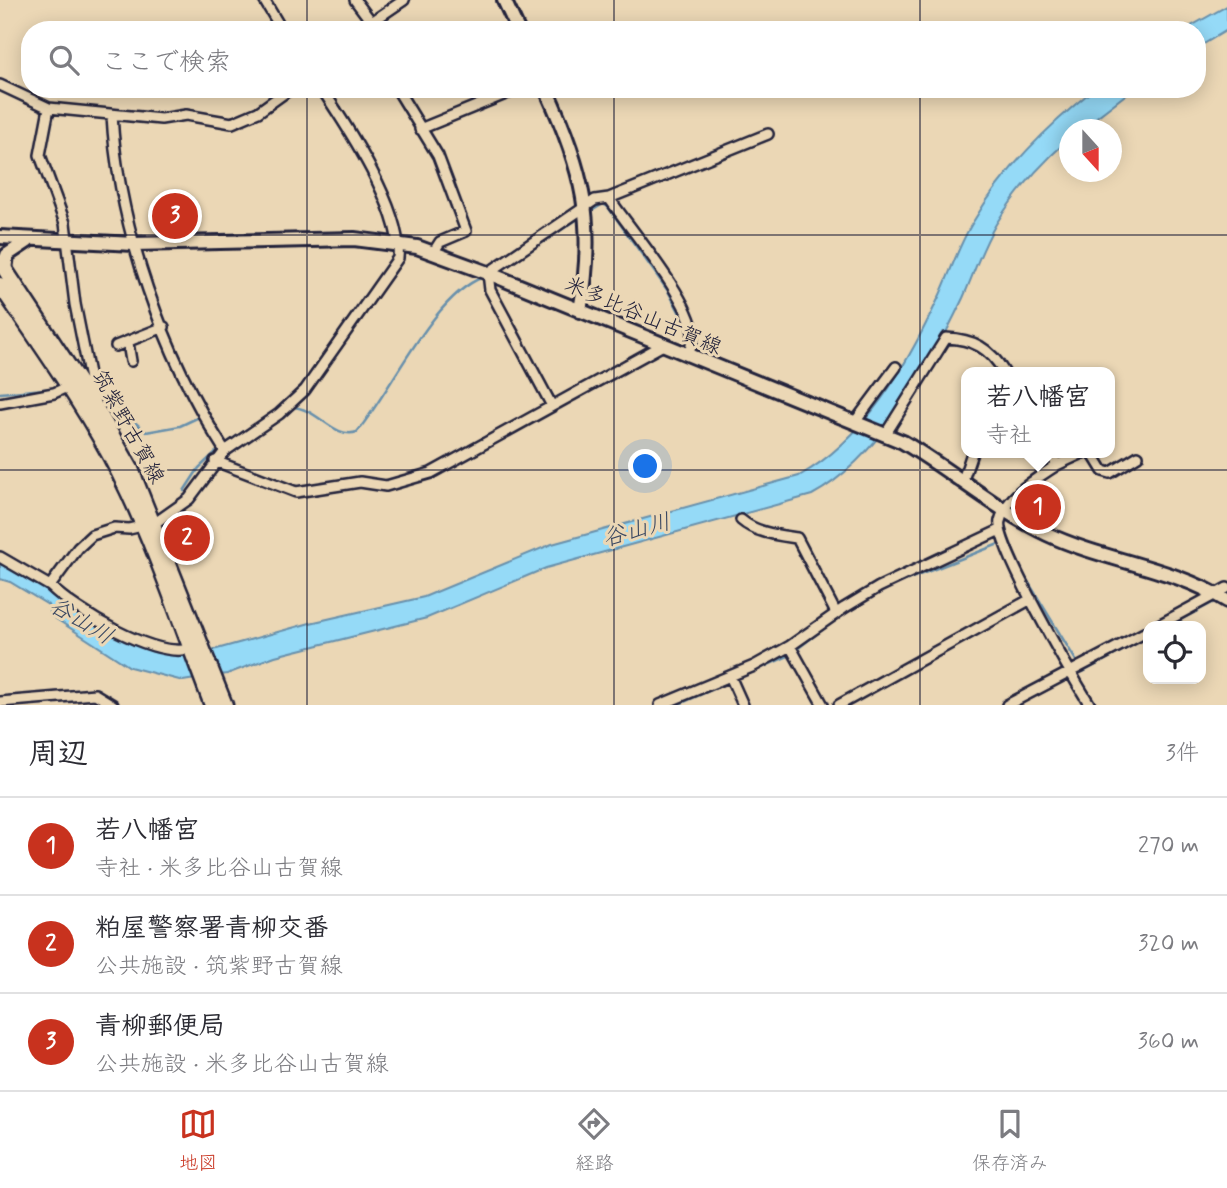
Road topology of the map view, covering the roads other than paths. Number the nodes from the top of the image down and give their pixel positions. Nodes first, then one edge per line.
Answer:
1 (264, 0) edge
2 (355, 0) edge
3 (404, 0) edge
4 (504, 0) edge
5 (370, 20) joint
6 (277, 21) edge
7 (514, 21) edge
8 (0, 85) edge
9 (21, 95) edge
10 (28, 98) edge
11 (279, 98) edge
12 (327, 98) edge
13 (402, 98) edge
14 (496, 98) edge
15 (549, 98) edge
16 (49, 108) junction
17 (112, 115) junction
18 (420, 129) junction
19 (768, 134) dead end
20 (609, 198) junction
21 (586, 208) junction
22 (0, 237) edge
23 (32, 240) junction
24 (66, 241) junction
25 (134, 244) junction
26 (400, 244) junction
27 (433, 253) junction
28 (3, 266) edge
29 (488, 273) junction
30 (0, 285) edge
31 (580, 311) junction
32 (164, 327) junction
33 (128, 343) junction
34 (663, 345) junction
35 (116, 346) dead end
36 (689, 355) junction
37 (131, 361) dead end
38 (896, 367) dead end
39 (1001, 367) edge
40 (67, 387) junction
41 (0, 403) edge
42 (95, 405) junction
43 (552, 406) junction
44 (855, 422) junction
45 (884, 434) junction
46 (225, 451) junction
47 (1138, 456) dead end
48 (971, 458) edge
49 (1053, 458) edge
50 (1072, 458) edge
51 (1095, 458) edge
52 (215, 461) junction
53 (1057, 465) junction
54 (964, 480) junction
55 (1004, 510) junction
56 (741, 520) dead end
57 (149, 525) junction
58 (1000, 530) junction
59 (0, 557) edge
60 (50, 586) junction
61 (1221, 591) edge
62 (1031, 599) junction
63 (1227, 601) edge
64 (836, 613) junction
65 (1166, 621) edge
66 (1143, 634) edge
67 (790, 646) junction
68 (195, 651) junction
69 (1069, 671) junction
70 (730, 676) junction
71 (208, 678) junction
72 (0, 702) edge
73 (113, 705) edge
74 (212, 705) edge
75 (225, 705) edge
76 (660, 705) edge
77 (743, 705) edge
78 (823, 705) edge
79 (839, 705) edge
80 (1007, 705) edge
81 (1090, 705) edge

1 - 6 street
2 - 5 street
3 - 5 street
4 - 7 main road
8 - 9 street
10 - 16 street
11 - 17 street
12 - 26 street
13 - 18 street
14 - 18 street
15 - 21 main road
16 - 17 street
16 - 24 street
17 - 25 street
18 - 27 street
19 - 20 street
20 - 21 street
20 - 36 street
21 - 29 street
21 - 31 main road
22 - 23 main road, 米多比谷山古賀線
23 - 24 main road, 米多比谷山古賀線
23 - 28 main road
24 - 25 main road, 米多比谷山古賀線
24 - 42 street
25 - 26 main road, 米多比谷山古賀線
25 - 32 street
26 - 27 main road, 米多比谷山古賀線
26 - 46 street
27 - 29 main road, 米多比谷山古賀線
28 - 42 main road, 筑紫野古賀線
29 - 31 main road, 米多比谷山古賀線
29 - 43 street
30 - 40 main road, 筑紫野古賀線
31 - 34 main road, 米多比谷山古賀線
32 - 33 street
32 - 46 street
33 - 35 street
33 - 37 street
34 - 36 main road, 米多比谷山古賀線
34 - 43 street
36 - 44 main road, 米多比谷山古賀線
38 - 44 street
39 - 45 street
40 - 41 street
40 - 57 main road, 筑紫野古賀線
42 - 57 main road, 筑紫野古賀線
43 - 52 street
44 - 45 main road, 米多比谷山古賀線
45 - 54 main road, 米多比谷山古賀線
46 - 52 street
47 - 51 street
48 - 54 street
49 - 53 street
50 - 53 street
52 - 57 street
53 - 55 street
54 - 55 main road, 米多比谷山古賀線
55 - 58 street
55 - 61 main road, 米多比谷山古賀線
56 - 64 street
57 - 60 street
57 - 68 main road, 筑紫野古賀線
58 - 62 street
58 - 64 street
59 - 60 street
60 - 68 street
61 - 63 main road, 米多比谷山古賀線
61 - 65 street
62 - 69 street
62 - 79 street
64 - 67 street
66 - 69 street
67 - 70 street
67 - 78 street
68 - 71 main road, 筑紫野古賀線
69 - 80 street
69 - 81 street
70 - 76 street
70 - 77 street
71 - 74 main road, 筑紫野古賀線
71 - 75 main road, 筑紫野古賀線
72 - 73 street

